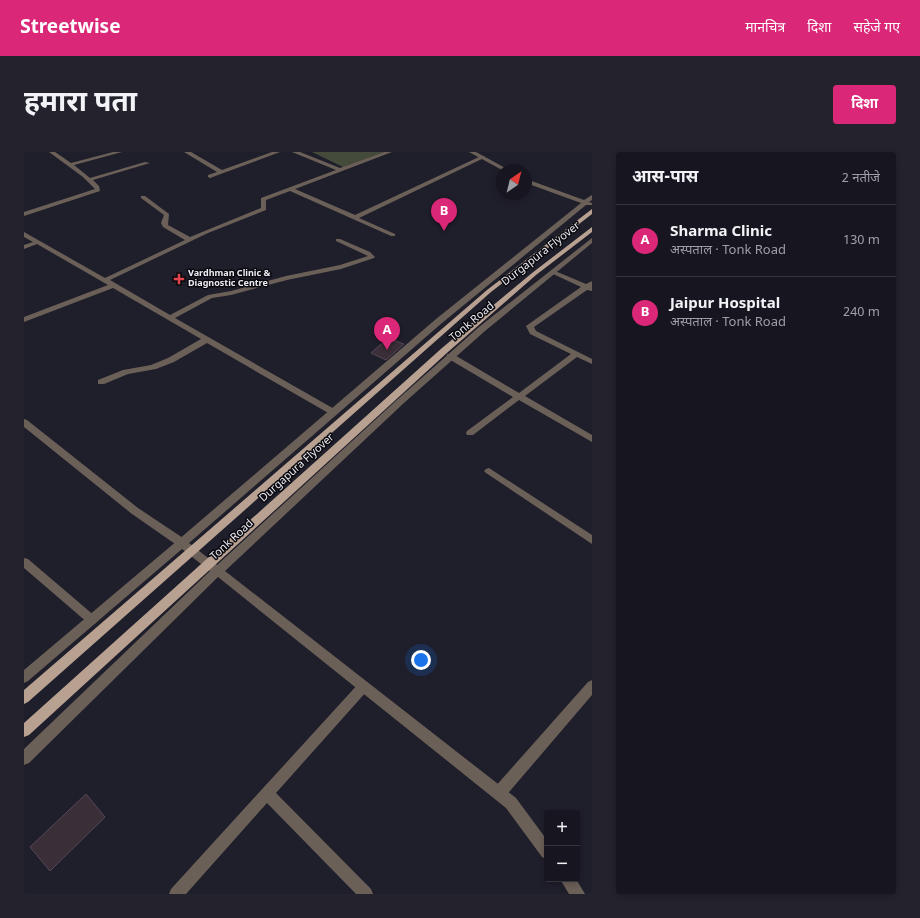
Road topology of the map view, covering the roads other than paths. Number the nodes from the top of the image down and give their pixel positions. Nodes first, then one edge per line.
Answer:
1 (52, 152) edge
2 (119, 152) edge
3 (187, 152) edge
4 (277, 152) edge
5 (295, 152) edge
6 (389, 152) edge
7 (472, 152) edge
8 (483, 157) junction
9 (147, 163) dead end
10 (496, 164) edge
11 (70, 165) junction
12 (340, 170) junction
13 (222, 172) junction
14 (210, 176) dead end
15 (89, 180) junction
16 (532, 184) edge
17 (291, 189) junction
18 (142, 197) dead end
19 (590, 202) edge
20 (592, 211) edge
21 (24, 214) edge
22 (354, 218) junction
23 (592, 229) edge
24 (24, 234) edge
25 (393, 235) dead end
26 (190, 240) junction
27 (338, 240) dead end
28 (37, 242) junction
29 (591, 242) edge
30 (24, 247) edge
31 (553, 272) junction
32 (105, 280) junction
33 (114, 285) junction
34 (590, 287) edge
35 (170, 318) junction
36 (24, 320) edge
37 (206, 340) junction
38 (576, 354) junction
39 (450, 356) junction
40 (592, 362) edge
41 (101, 382) dead end
42 (519, 396) junction
43 (333, 412) junction
44 (24, 422) edge
45 (470, 433) dead end
46 (592, 439) edge
47 (489, 471) dead end
48 (592, 540) edge
49 (182, 543) junction
50 (24, 562) edge
51 (217, 571) junction
52 (92, 620) junction
53 (24, 677) edge
54 (592, 686) edge
55 (364, 687) junction
56 (24, 698) edge
57 (24, 731) edge
58 (24, 758) edge
59 (267, 793) junction
60 (499, 793) junction
61 (544, 848) edge
62 (569, 882) edge
63 (176, 894) edge
64 (366, 894) edge
65 (578, 894) edge

1 - 11 street
2 - 11 street
3 - 13 street
4 - 13 street
5 - 12 street
6 - 12 street
7 - 8 street
8 - 10 street
8 - 22 street
9 - 15 street
11 - 15 street
12 - 17 street
13 - 14 street
15 - 21 street
16 - 19 street
17 - 22 street
17 - 26 street
18 - 26 street
19 - 43 street, Tonk Road
20 - 56 main road, Durgapura Flyover
22 - 25 street
23 - 57 main road, Durgapura Flyover
24 - 28 street
26 - 32 street
27 - 35 street
28 - 30 street
28 - 32 street
29 - 31 street, Tonk Road
31 - 34 street
31 - 39 street, Tonk Road
32 - 33 street
33 - 35 street
33 - 36 street
34 - 38 street
35 - 37 street
37 - 41 street
37 - 43 street
38 - 40 street
38 - 42 street
39 - 42 street
39 - 51 street, Tonk Road
42 - 45 street
42 - 46 street
43 - 49 street, Tonk Road
44 - 49 street
47 - 48 street
49 - 51 street
49 - 52 street, Tonk Road
50 - 52 street
51 - 55 street
51 - 58 street, Tonk Road
52 - 53 street, Tonk Road
54 - 60 street
55 - 59 street
55 - 60 street
59 - 63 street
59 - 64 street
60 - 61 street
62 - 65 street

